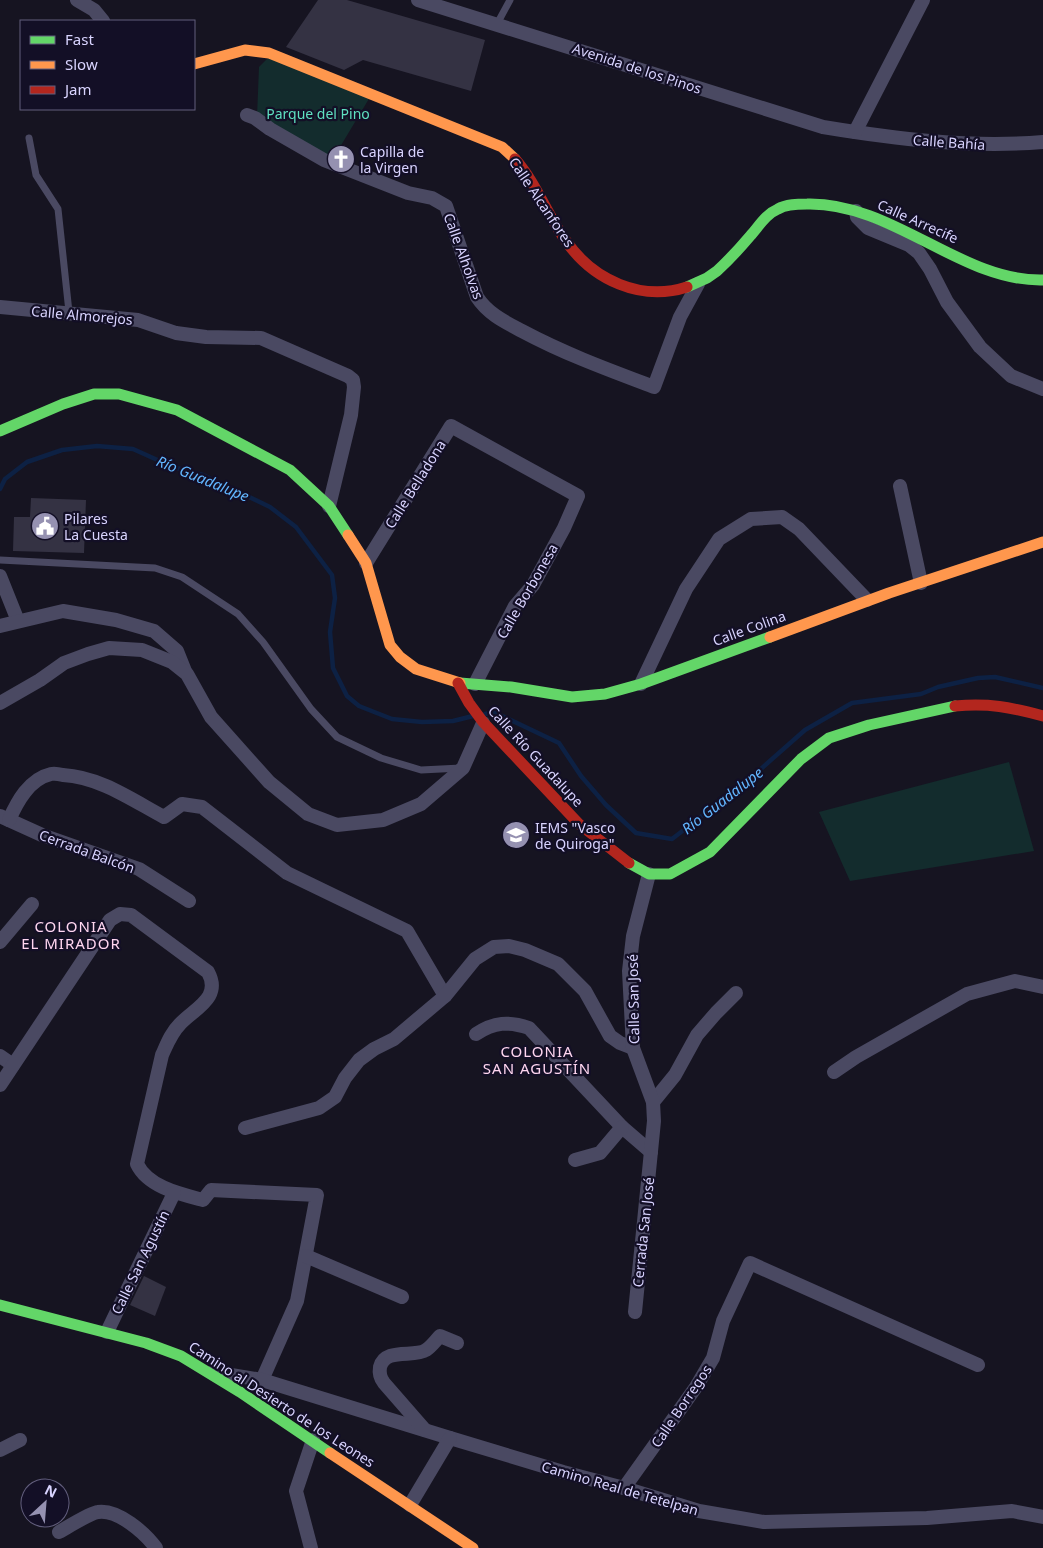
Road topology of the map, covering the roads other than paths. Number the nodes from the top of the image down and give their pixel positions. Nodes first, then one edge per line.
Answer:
1 (77, 0) edge
2 (418, 0) edge
3 (510, 0) edge
4 (923, 0) edge
5 (102, 20) edge
6 (497, 24) junction
7 (195, 64) edge
8 (247, 114) dead end
9 (855, 132) junction
10 (29, 138) dead end
11 (1043, 139) edge
12 (778, 208) joint
13 (856, 211) junction
14 (1043, 280) edge
15 (698, 284) junction
16 (0, 307) edge
17 (69, 312) junction
18 (1043, 389) edge
19 (0, 430) edge
20 (900, 486) dead end
21 (578, 496) joint
22 (329, 506) junction
23 (1043, 542) edge
24 (0, 560) edge
25 (366, 563) junction
26 (0, 576) edge
27 (921, 583) junction
28 (867, 600) junction
29 (18, 621) junction
30 (0, 626) edge
31 (187, 674) junction
32 (458, 683) junction
33 (475, 684) junction
34 (641, 684) junction
35 (0, 704) edge
36 (1043, 716) edge
37 (483, 722) junction
38 (463, 768) junction
39 (4, 818) edge
40 (649, 874) junction
41 (188, 901) dead end
42 (32, 904) dead end
43 (0, 942) edge
44 (1043, 987) edge
45 (736, 993) dead end
46 (445, 996) junction
47 (476, 1034) dead end
48 (633, 1048) junction
49 (0, 1056) edge
50 (14, 1065) junction
51 (834, 1072) dead end
52 (0, 1085) edge
53 (653, 1102) junction
54 (622, 1127) junction
55 (245, 1128) dead end
56 (651, 1152) junction
57 (575, 1160) dead end
58 (174, 1192) junction
59 (306, 1256) junction
60 (402, 1297) dead end
61 (0, 1305) edge
62 (635, 1312) dead end
63 (107, 1332) junction
64 (457, 1343) dead end
65 (978, 1365) dead end
66 (209, 1371) junction
67 (262, 1380) junction
68 (425, 1430) junction
69 (450, 1438) junction
70 (20, 1440) dead end
71 (313, 1440) junction
72 (0, 1450) edge
73 (624, 1488) junction
74 (410, 1505) junction
75 (1043, 1517) edge
76 (59, 1532) dead end
77 (156, 1548) edge
78 (311, 1548) edge
79 (473, 1548) edge

1 - 5 street
2 - 6 street, Avenida de los Pinos
3 - 6 lane
4 - 9 street
6 - 9 street, Avenida de los Pinos
7 - 15 street, Calle Alcanfores
8 - 15 street, Calle Alholvas
9 - 11 street, Calle Bahía
10 - 17 lane
12 - 13 street, Calle Arrecife
12 - 15 street, Calle Alcanfores
13 - 14 street, Calle Arrecife
13 - 18 street
16 - 17 street, Calle Almorejos
17 - 22 street, Calle Almorejos
19 - 22 street
20 - 27 street
21 - 25 street, Calle Belladona
21 - 33 street, Calle Borbonesa
22 - 25 street
23 - 27 street, Calle Colina
24 - 38 lane
25 - 32 street
26 - 29 street
27 - 28 street, Calle Colina
28 - 34 street, Calle Colina
28 - 34 street
29 - 30 street
29 - 31 street
31 - 35 street
31 - 38 street
32 - 33 street, Calle Colina
32 - 37 street, Calle Río Guadalupe
33 - 34 street, Calle Colina
36 - 40 street
37 - 38 street
37 - 40 street, Calle Río Guadalupe
39 - 41 street, Cerrada Balcón
39 - 46 street
40 - 48 street, Calle San José
42 - 43 street
44 - 51 street
45 - 53 street
46 - 48 street
46 - 55 street
47 - 54 street
48 - 53 street, Calle San José
49 - 50 street
50 - 52 street
50 - 58 street
53 - 56 street, Calle San José
54 - 56 street
54 - 57 street
56 - 62 street, Cerrada San José
58 - 59 street
58 - 63 street, Calle San Agustín
59 - 60 street
59 - 67 street
61 - 63 street, Camino al Desierto de los Leones
63 - 66 street, Camino al Desierto de los Leones
64 - 68 street
65 - 73 street, Calle Borregos
66 - 67 street, Camino Real de Tetelpan
66 - 71 street, Camino al Desierto de los Leones
67 - 68 street, Camino Real de Tetelpan
68 - 69 street, Camino Real de Tetelpan
69 - 73 street, Camino Real de Tetelpan
69 - 74 street
70 - 72 street
71 - 74 street, Camino al Desierto de los Leones
71 - 78 street
73 - 75 street, Camino Real de Tetelpan
74 - 79 street, Camino al Desierto de los Leones
76 - 77 street

